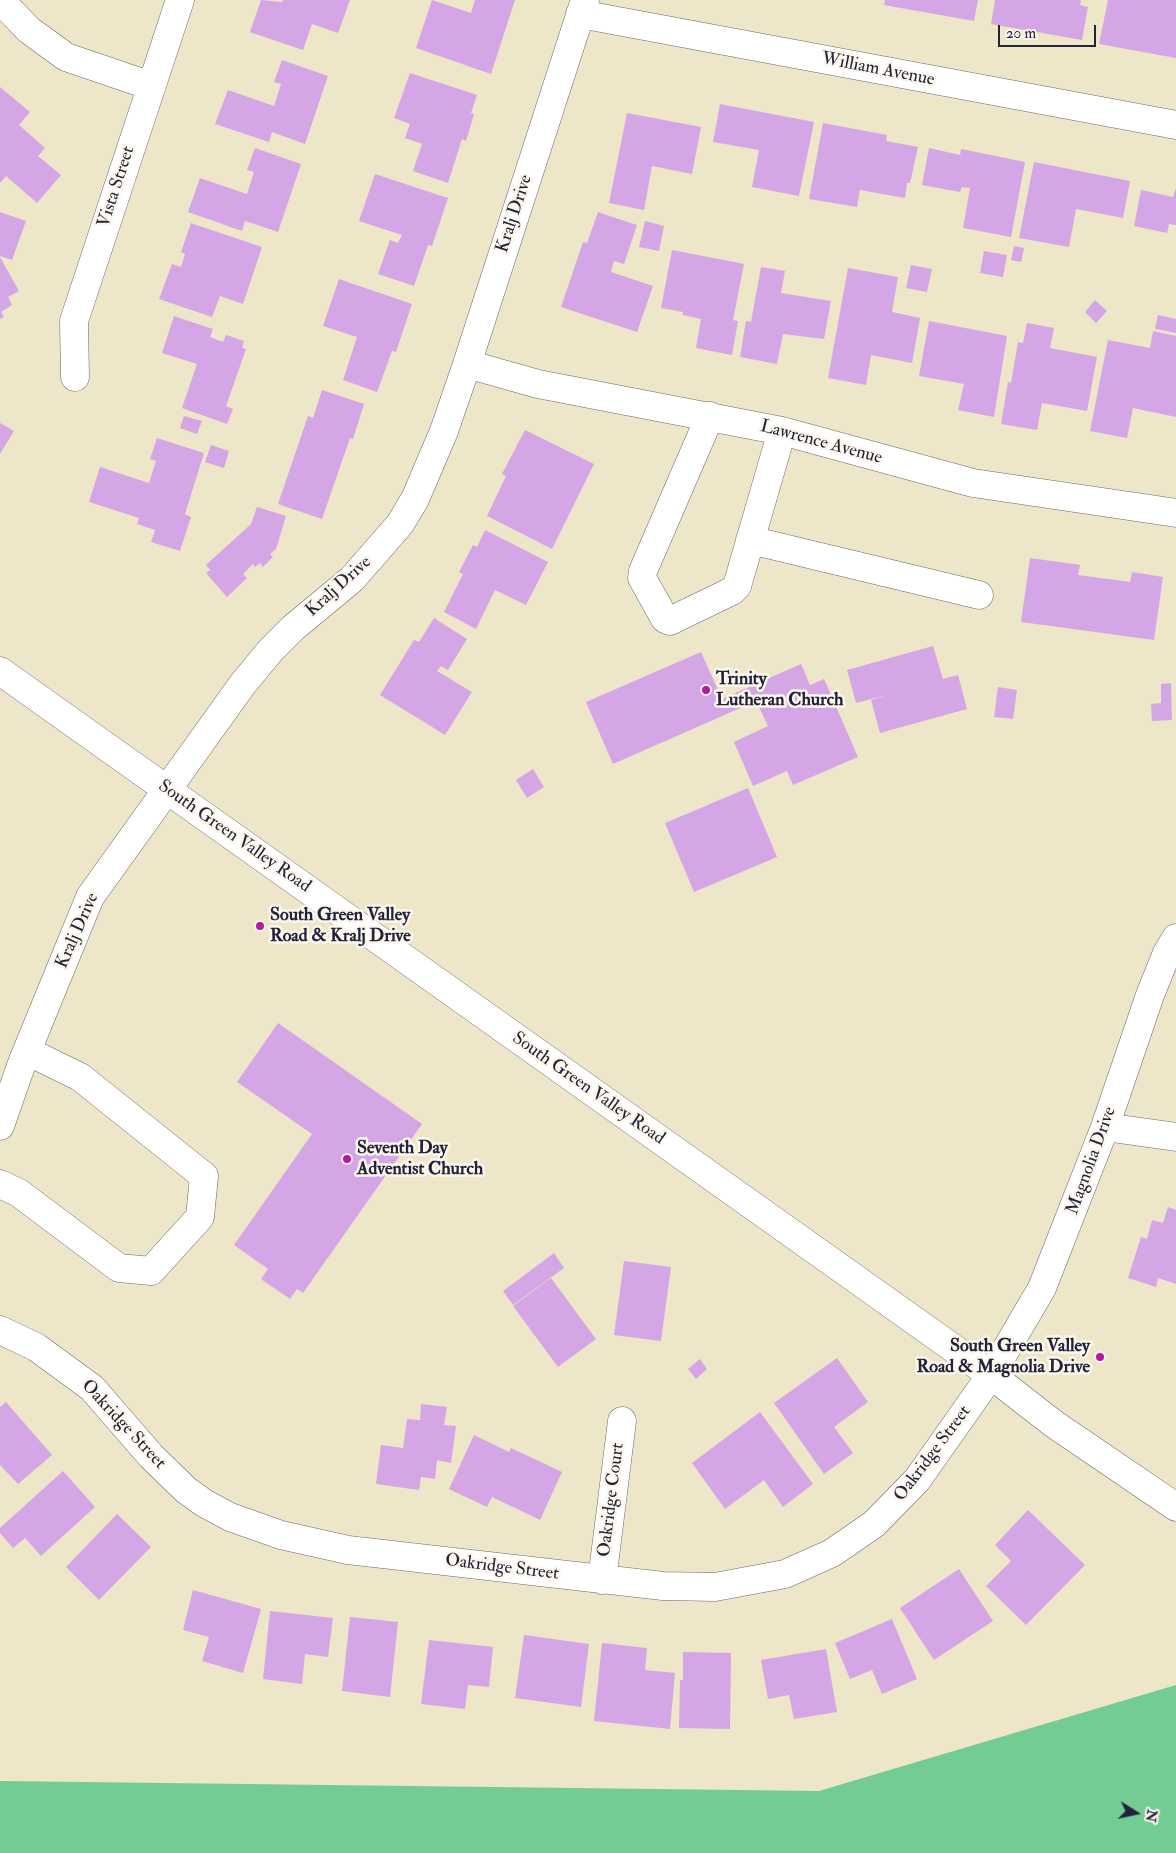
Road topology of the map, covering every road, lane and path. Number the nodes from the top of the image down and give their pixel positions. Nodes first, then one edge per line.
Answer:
1 (0, 0) edge
2 (180, 0) edge
3 (582, 7) edge
4 (151, 86) junction
5 (1176, 125) edge
6 (467, 364) junction
7 (74, 377) dead end
8 (710, 416) junction
9 (782, 431) junction
10 (1176, 513) edge
11 (750, 540) junction
12 (979, 595) dead end
13 (0, 671) edge
14 (168, 791) junction
15 (1176, 938) edge
16 (27, 1051) junction
17 (0, 1126) edge
18 (1105, 1127) junction
19 (1176, 1137) edge
20 (0, 1184) edge
21 (0, 1330) edge
22 (991, 1375) junction
23 (622, 1421) dead end
24 (1176, 1507) edge
25 (602, 1580) junction

1 - 4 street
2 - 4 street, Vista Street
3 - 5 street, William Avenue
3 - 6 street, Kralj Drive
4 - 7 street, Vista Street
6 - 8 street, Lawrence Avenue
6 - 14 street, Kralj Drive
8 - 9 street, Lawrence Avenue
8 - 11 street
9 - 10 street, Lawrence Avenue
9 - 11 street
11 - 12 street
13 - 14 street, South Green Valley Road
14 - 16 street, Kralj Drive
14 - 22 street, South Green Valley Road
15 - 18 street, Magnolia Drive
16 - 17 street, Kralj Drive
16 - 20 street
18 - 19 street
18 - 22 street, Magnolia Drive
21 - 25 street, Oakridge Street
22 - 24 street, South Green Valley Road
22 - 25 street, Oakridge Street
23 - 25 street, Oakridge Court

